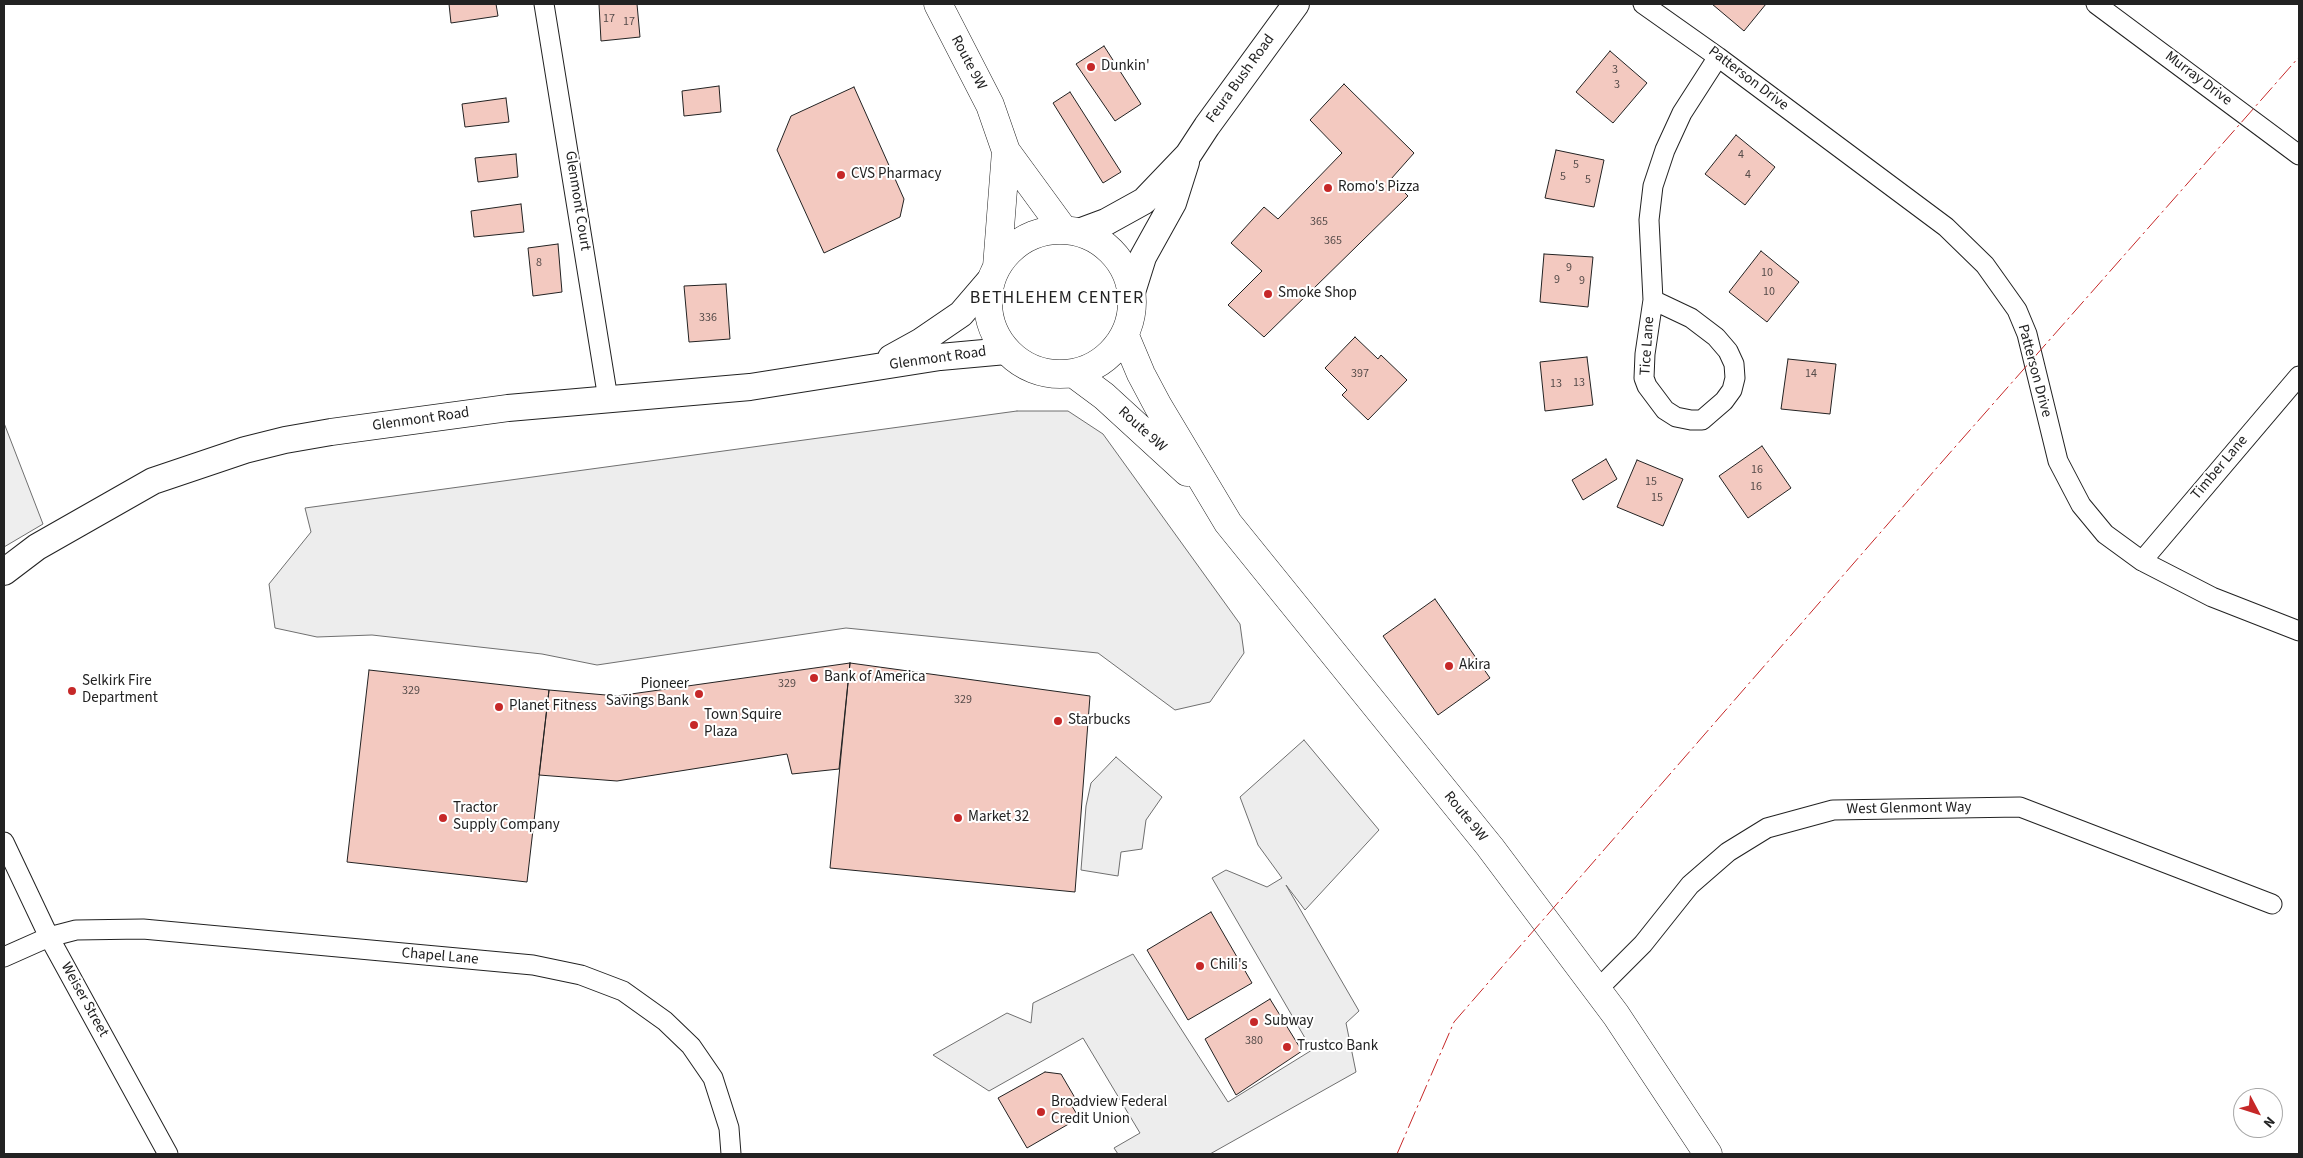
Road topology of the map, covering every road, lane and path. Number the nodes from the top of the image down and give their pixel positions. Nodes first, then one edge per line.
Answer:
1 (544, 4) edge
2 (938, 4) edge
3 (1296, 4) edge
4 (1643, 4) edge
5 (2096, 4) edge
6 (1718, 57) junction
7 (1006, 151) junction
8 (1188, 155) junction
9 (2299, 155) edge
10 (1071, 231) junction
11 (994, 273) junction
12 (1132, 292) junction
13 (1653, 300) junction
14 (1124, 336) junction
15 (1006, 351) junction
16 (869, 369) junction
17 (1072, 374) junction
18 (2299, 376) edge
19 (608, 399) junction
20 (1208, 491) junction
21 (2142, 561) junction
22 (4, 572) edge
23 (2299, 631) edge
24 (4, 842) edge
25 (2272, 904) dead end
26 (49, 937) junction
27 (4, 957) edge
28 (1597, 990) junction
29 (168, 1154) edge
30 (732, 1154) edge
31 (1708, 1154) edge

1 - 19 street, Glenmont Court
2 - 7 main road, Route 9W
3 - 8 main road, Feura Bush Road
4 - 6 street, Patterson Drive
5 - 9 street, Murray Drive
6 - 13 street, Tice Lane
6 - 21 street, Patterson Drive
7 - 10 main road, Route 9W
7 - 11 main road, Route 9W
8 - 10 main road, Feura Bush Road
8 - 12 main road, Feura Bush Road
10 - 11 main road
10 - 12 main road
11 - 15 main road
11 - 16 main road, Glenmont Road
12 - 14 main road
13 - 13 street, Tice Lane
14 - 17 main road
14 - 20 main road, Route 9W
15 - 16 main road, Glenmont Road
15 - 17 main road
16 - 19 main road, Glenmont Road
17 - 20 main road, Route 9W
18 - 21 street, Timber Lane
19 - 22 main road, Glenmont Road
20 - 28 main road, Route 9W
21 - 23 street, Patterson Drive
24 - 26 street, Weiser Street
25 - 28 street, West Glenmont Way
26 - 27 street, Chapel Lane
26 - 29 street, Weiser Street
26 - 30 street, Chapel Lane
28 - 31 main road, Route 9W

